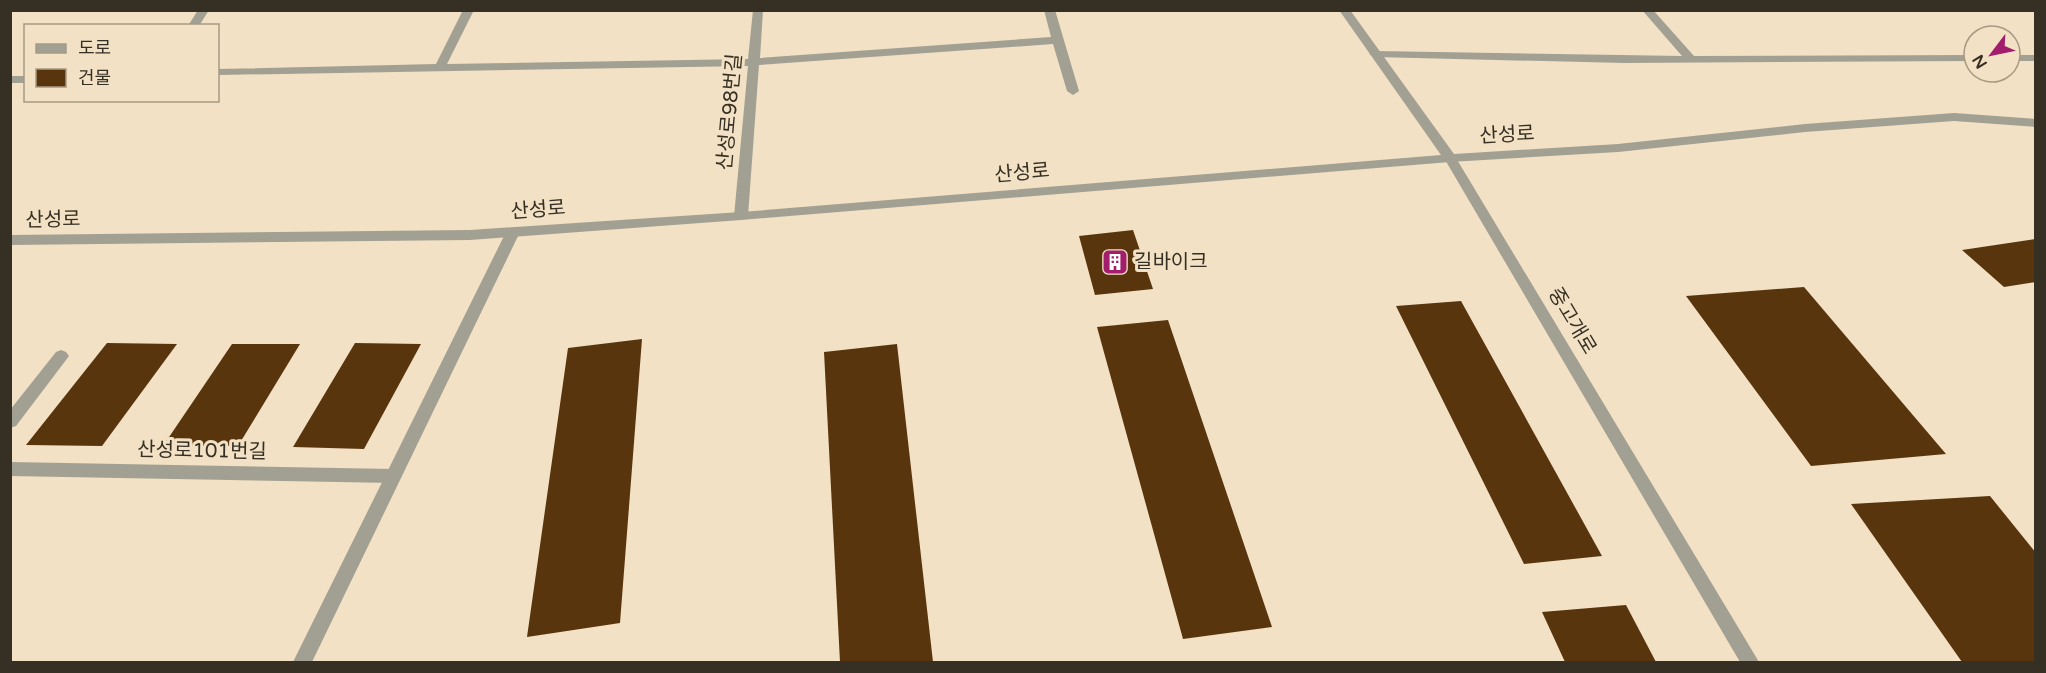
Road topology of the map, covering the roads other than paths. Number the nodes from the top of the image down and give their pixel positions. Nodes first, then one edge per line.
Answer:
1 (204, 10) edge
2 (469, 10) edge
3 (758, 10) edge
4 (1049, 10) edge
5 (1344, 10) edge
6 (1647, 10) edge
7 (194, 24) edge
8 (1058, 40) junction
9 (1375, 54) junction
10 (1690, 58) junction
11 (1962, 58) edge
12 (754, 62) junction
13 (439, 69) junction
14 (219, 72) edge
15 (1073, 91) dead end
16 (2036, 123) edge
17 (1450, 158) junction
18 (741, 216) junction
19 (513, 232) junction
20 (10, 240) edge
21 (62, 356) dead end
22 (10, 422) edge
23 (10, 469) edge
24 (393, 476) junction
25 (302, 663) edge
26 (1750, 663) edge

1 - 7 street
2 - 13 street
3 - 12 street, 산성로98번길
4 - 8 street
5 - 9 street, 중고개로
6 - 10 street
8 - 12 street
8 - 15 street
9 - 10 street
9 - 17 street, 중고개로
10 - 11 street
12 - 13 street
12 - 18 street, 산성로98번길
13 - 14 street
16 - 17 street, 산성로
17 - 18 street, 산성로
17 - 26 street, 중고개로
18 - 19 street, 산성로
19 - 20 street, 산성로
19 - 24 street
21 - 22 street
23 - 24 street, 산성로101번길
24 - 25 street

